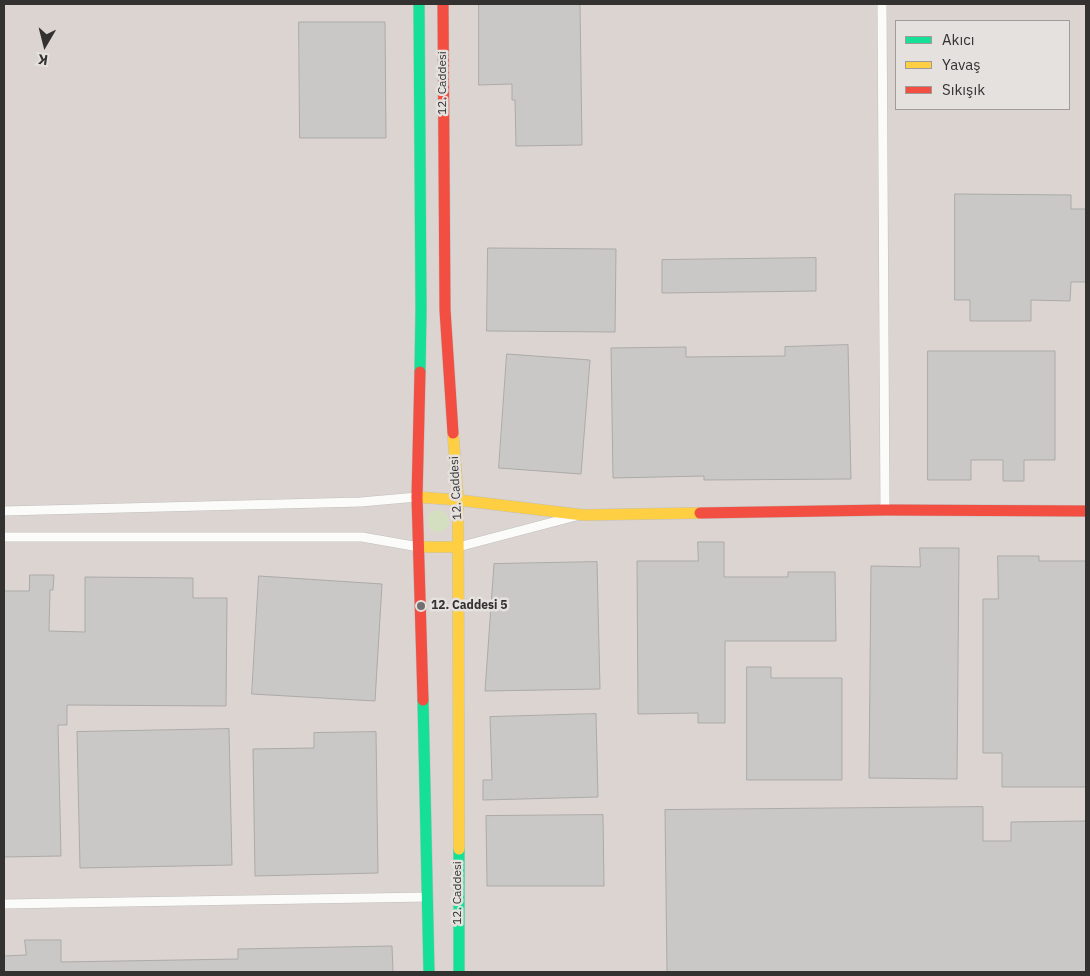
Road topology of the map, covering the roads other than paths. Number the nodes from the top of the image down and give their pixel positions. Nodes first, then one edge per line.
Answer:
1 (420, 4) edge
2 (443, 4) edge
3 (882, 4) edge
4 (417, 496) junction
5 (458, 500) junction
6 (885, 510) junction
7 (4, 511) edge
8 (1086, 511) edge
9 (583, 515) junction
10 (4, 537) edge
11 (419, 547) junction
12 (458, 547) junction
13 (428, 897) junction
14 (4, 904) edge
15 (429, 972) edge
16 (458, 972) edge

1 - 4 street, 12. Caddesi
2 - 5 street, 12. Caddesi
3 - 6 street
4 - 5 street
4 - 7 street
4 - 11 street, 12. Caddesi
5 - 9 street
5 - 12 street, 12. Caddesi
6 - 8 street
6 - 9 street
9 - 12 street
10 - 11 street
11 - 12 street
11 - 13 street, 12. Caddesi
12 - 16 street, 12. Caddesi
13 - 14 street
13 - 15 street, 12. Caddesi

